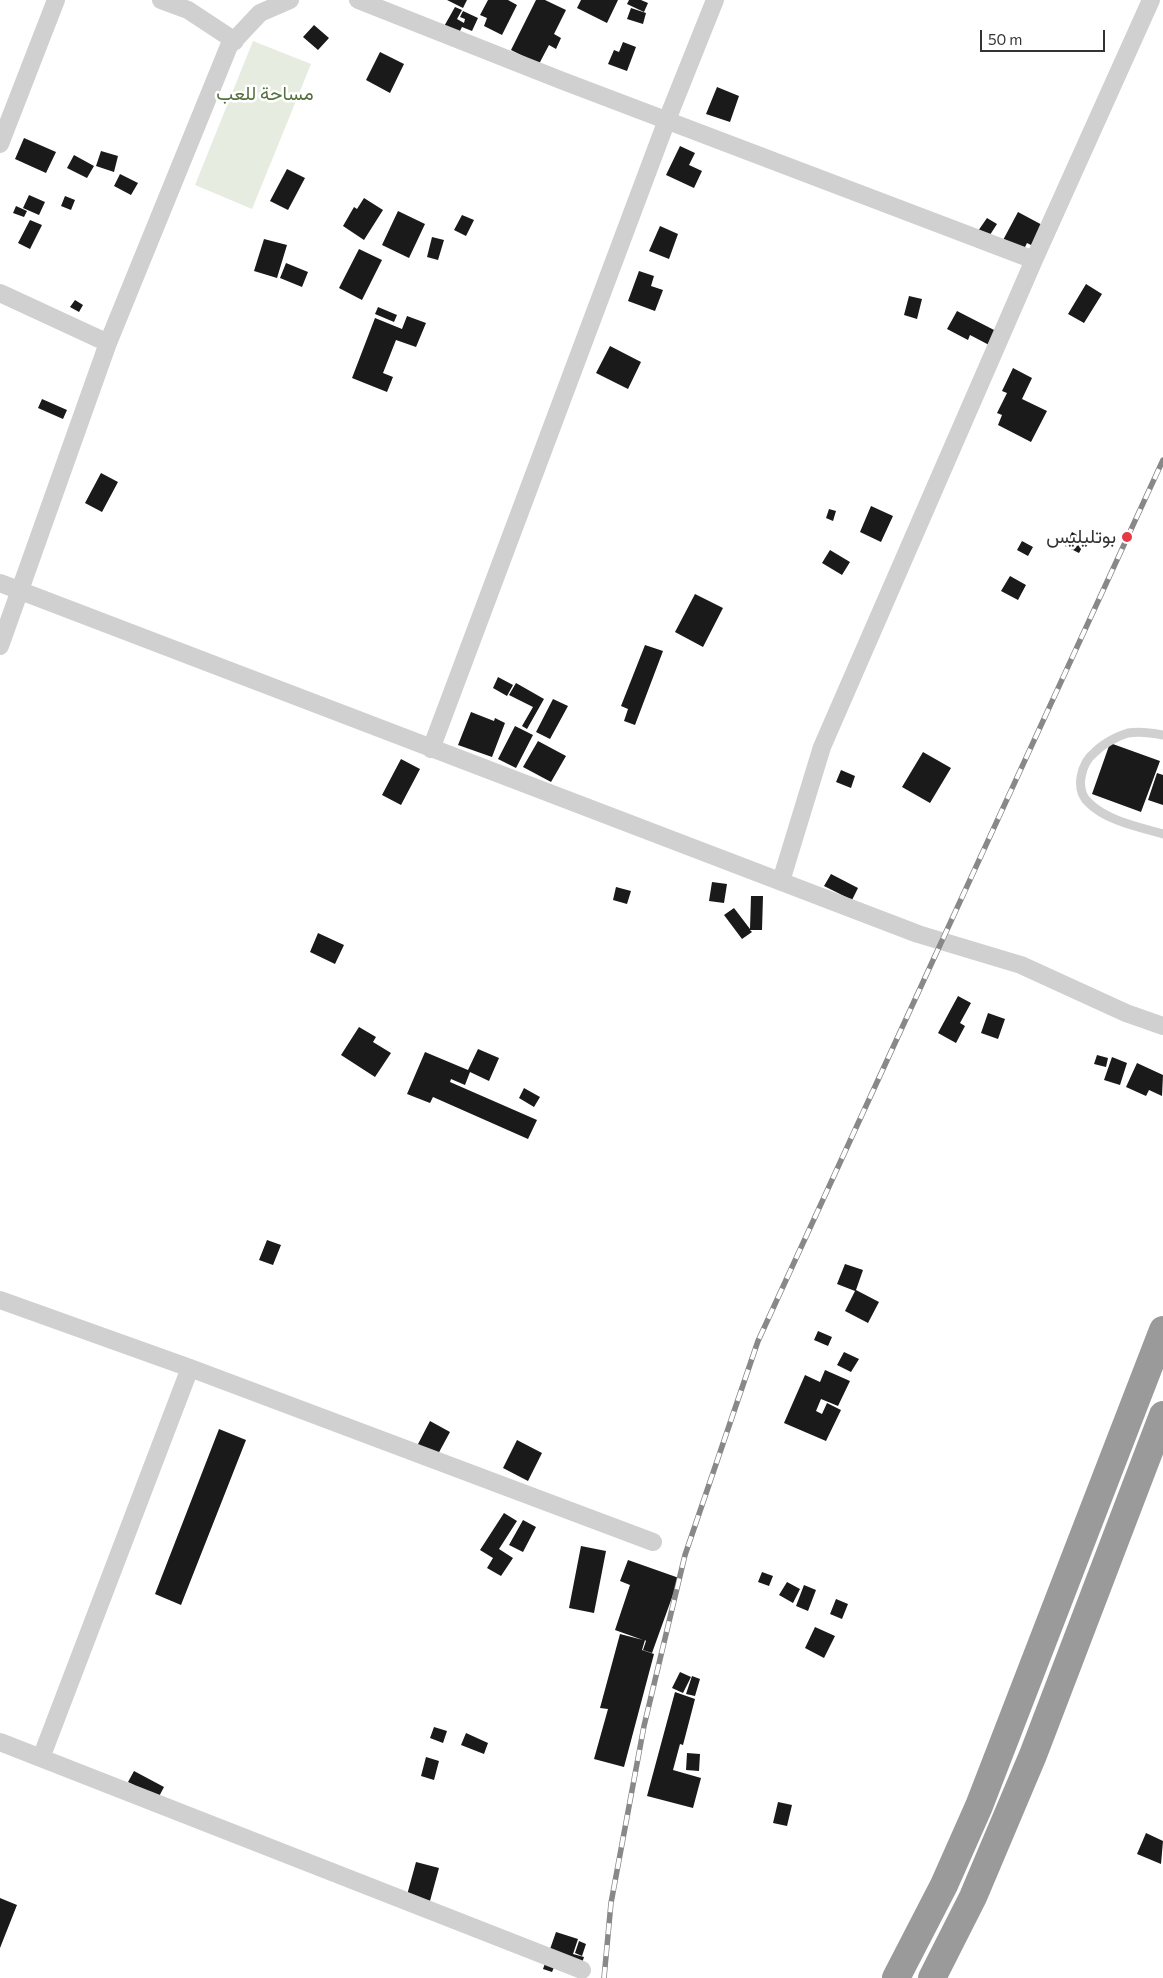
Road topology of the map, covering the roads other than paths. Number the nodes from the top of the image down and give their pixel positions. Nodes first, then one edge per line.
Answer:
1 (56, 0) edge
2 (161, 0) edge
3 (290, 0) edge
4 (358, 0) edge
5 (715, 0) edge
6 (1150, 0) edge
7 (190, 5) edge
8 (235, 41) junction
9 (667, 120) junction
10 (0, 144) edge
11 (1034, 260) junction
12 (0, 293) edge
13 (108, 343) junction
14 (0, 583) edge
15 (21, 591) junction
16 (0, 646) edge
17 (1163, 735) edge
18 (430, 749) junction
19 (1163, 834) edge
20 (781, 881) junction
21 (1163, 1026) edge
22 (0, 1300) edge
23 (1163, 1330) edge
24 (190, 1368) junction
25 (1163, 1415) edge
26 (652, 1542) dead end
27 (0, 1742) edge
28 (42, 1758) junction
29 (582, 1970) dead end
30 (896, 1978) edge
31 (932, 1978) edge

1 - 10 street
2 - 7 street
3 - 8 street
4 - 9 street
5 - 9 street
6 - 11 street
7 - 8 street
8 - 13 street
9 - 11 street
9 - 18 street
11 - 20 street
12 - 13 street
13 - 15 street
14 - 15 street
15 - 16 street
15 - 18 street
17 - 19 lane
18 - 20 street
20 - 21 street
22 - 24 street
23 - 30 highway
24 - 26 street
24 - 28 street
25 - 31 highway
27 - 28 street
28 - 29 street

